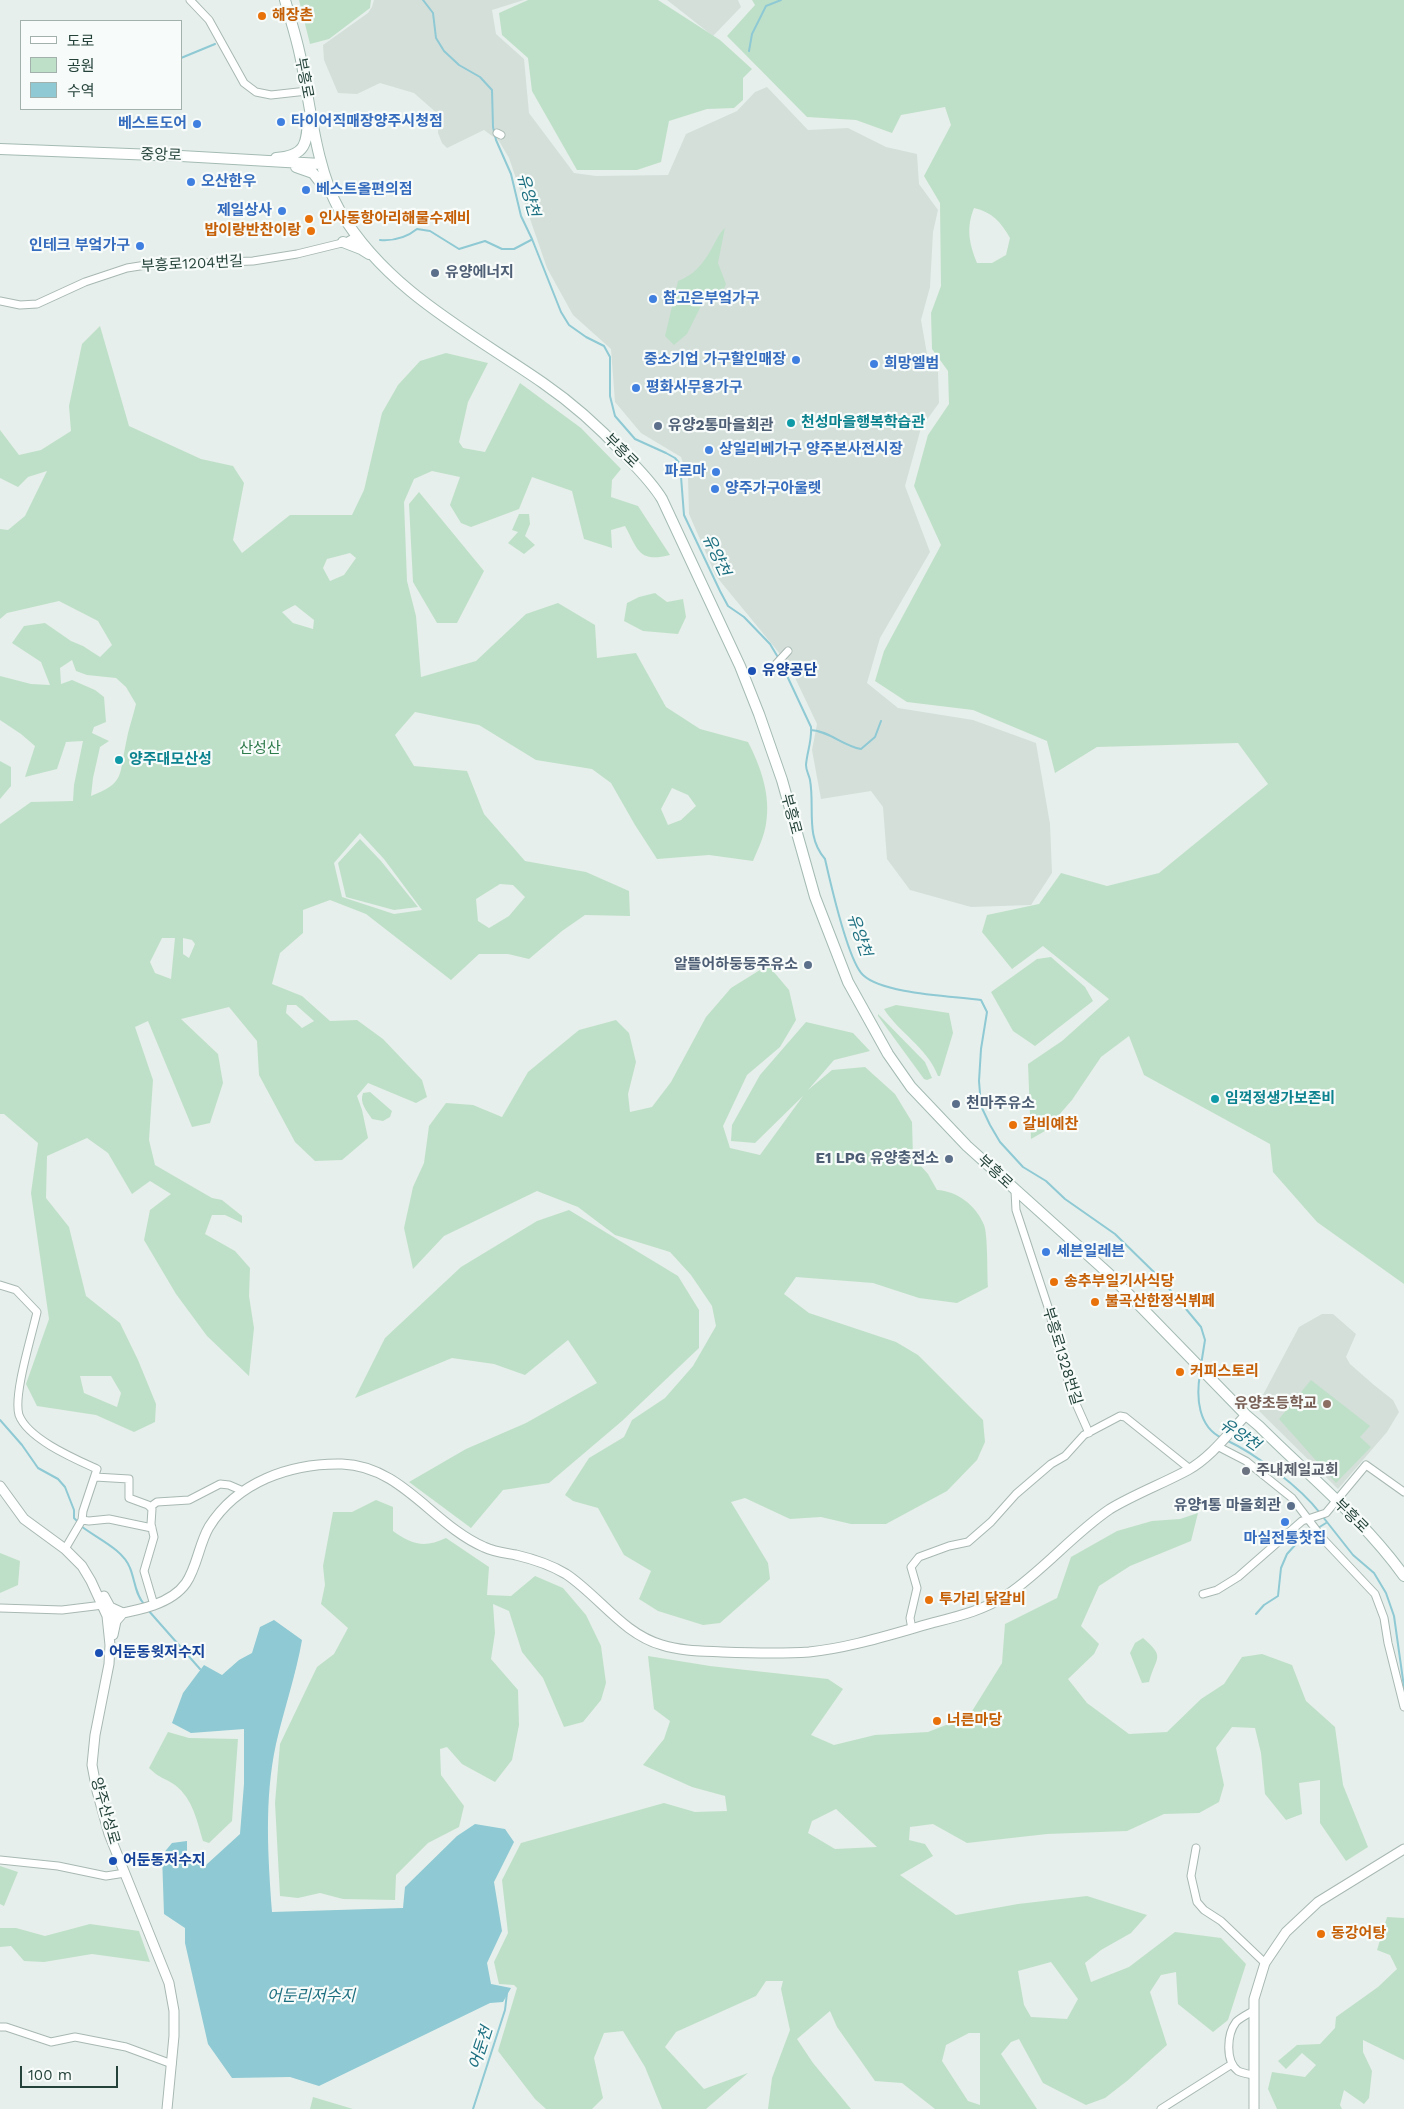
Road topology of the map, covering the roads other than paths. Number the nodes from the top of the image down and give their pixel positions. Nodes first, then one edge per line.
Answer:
1 (190, 0) edge
2 (285, 0) edge
3 (307, 91) junction
4 (309, 102) junction
5 (0, 149) edge
6 (240, 159) junction
7 (274, 162) junction
8 (322, 164) junction
9 (335, 200) junction
10 (358, 236) junction
11 (343, 242) junction
12 (375, 258) junction
13 (0, 301) edge
14 (788, 651) dead end
15 (776, 664) dead end
16 (1015, 1191) junction
17 (0, 1285) edge
18 (1246, 1415) junction
19 (1089, 1433) junction
20 (1218, 1444) junction
21 (1190, 1469) junction
22 (95, 1477) junction
23 (0, 1486) edge
24 (243, 1491) junction
25 (1404, 1492) edge
26 (1336, 1500) junction
27 (150, 1507) junction
28 (1310, 1518) junction
29 (80, 1523) junction
30 (152, 1528) junction
31 (65, 1549) junction
32 (1404, 1576) edge
33 (91, 1581) junction
34 (1203, 1594) dead end
35 (103, 1605) junction
36 (153, 1605) junction
37 (0, 1608) edge
38 (123, 1613) junction
39 (107, 1616) junction
40 (912, 1629) junction
41 (110, 1657) junction
42 (1404, 1705) edge
43 (1196, 1848) dead end
44 (1404, 1849) edge
45 (0, 1860) edge
46 (125, 1873) junction
47 (1265, 1963) junction
48 (1253, 2011) junction
49 (0, 2027) edge
50 (172, 2064) junction
51 (1232, 2064) junction
52 (1253, 2075) junction
53 (167, 2109) edge
54 (1161, 2109) edge
55 (1254, 2109) edge

1 - 3 street
2 - 3 main road, 부흥로
3 - 4 main road, 부흥로
4 - 6 main road
4 - 8 main road, 부흥로
5 - 6 main road, 중앙로
6 - 7 main road, 중앙로
7 - 8 main road, 중앙로
7 - 9 main road
8 - 9 main road, 부흥로
9 - 10 main road, 부흥로
10 - 11 street, 부흥로1204번길
10 - 12 main road, 부흥로
11 - 12 main road
11 - 13 street, 부흥로1204번길
12 - 16 main road, 부흥로
14 - 15 street
16 - 18 main road, 부흥로
16 - 19 street, 부흥로1328번길
17 - 22 street
18 - 20 street
18 - 26 main road, 부흥로
19 - 21 street
19 - 40 street
20 - 21 street
20 - 28 street
21 - 40 street
22 - 27 street
22 - 29 street
23 - 31 street, 양주산성로
24 - 27 street
24 - 36 street
24 - 40 street
25 - 26 street
26 - 28 street
26 - 32 main road, 부흥로
27 - 30 street
28 - 34 street
28 - 42 street
29 - 30 street
29 - 31 street
30 - 36 street
31 - 33 street, 양주산성로
33 - 35 street, 양주산성로
33 - 38 street
35 - 37 street
35 - 39 street, 양주산성로
36 - 38 street
38 - 39 street
38 - 41 street
39 - 41 street, 양주산성로
41 - 46 street, 양주산성로
43 - 47 street
44 - 47 street
45 - 46 street
46 - 50 street, 양주산성로
47 - 48 street
48 - 51 street
48 - 52 street
49 - 50 street
50 - 53 street, 양주산성로
51 - 52 street
51 - 54 street
52 - 55 street

